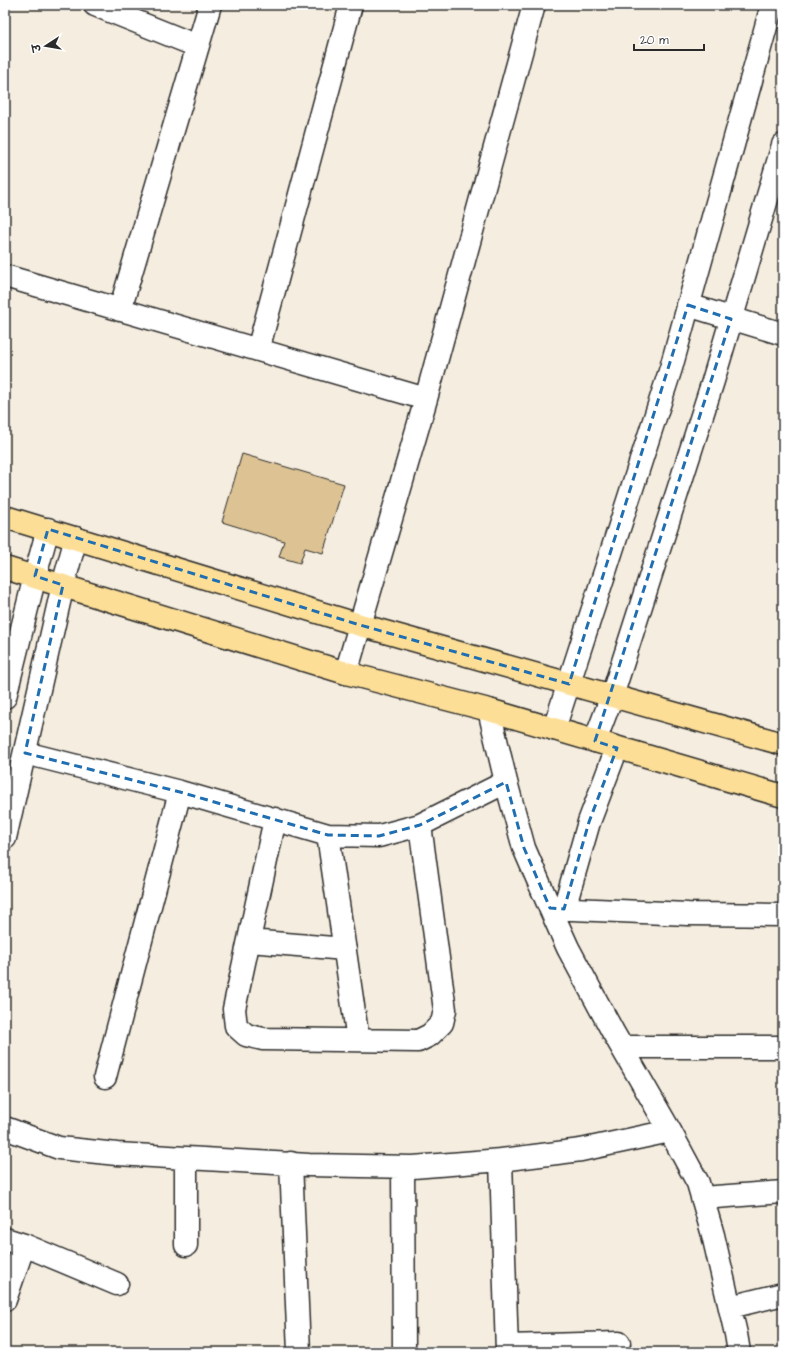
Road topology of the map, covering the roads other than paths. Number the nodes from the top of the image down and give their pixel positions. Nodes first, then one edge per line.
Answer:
1 (95, 5) edge
2 (210, 5) edge
3 (351, 5) edge
4 (534, 5) edge
5 (772, 5) edge
6 (197, 46) junction
7 (783, 145) edge
8 (5, 276) edge
9 (688, 305) junction
10 (120, 310) junction
11 (731, 319) junction
12 (783, 334) edge
13 (258, 350) junction
14 (426, 399) junction
15 (5, 517) edge
16 (48, 530) junction
17 (76, 538) junction
18 (5, 568) edge
19 (35, 576) junction
20 (63, 585) junction
21 (360, 625) junction
22 (346, 673) junction
23 (568, 684) junction
24 (612, 696) junction
25 (5, 697) edge
26 (489, 710) junction
27 (554, 729) junction
28 (595, 741) junction
29 (783, 744) edge
30 (617, 748) junction
31 (25, 753) junction
32 (506, 782) junction
33 (180, 792) junction
34 (783, 796) edge
35 (275, 820) junction
36 (420, 825) junction
37 (328, 835) junction
38 (5, 838) edge
39 (557, 908) junction
40 (783, 914) edge
41 (248, 941) junction
42 (344, 949) junction
43 (358, 1040) junction
44 (783, 1047) edge
45 (622, 1048) junction
46 (105, 1077) dead end
47 (5, 1128) edge
48 (670, 1131) junction
49 (186, 1158) junction
50 (501, 1160) junction
51 (291, 1164) junction
52 (403, 1167) junction
53 (783, 1192) edge
54 (702, 1198) junction
55 (15, 1242) edge
56 (186, 1245) dead end
57 (117, 1284) dead end
58 (783, 1294) edge
59 (5, 1300) edge
60 (730, 1306) junction
61 (619, 1343) dead end
62 (507, 1349) edge
63 (299, 1352) edge
64 (404, 1352) edge
65 (739, 1352) edge

1 - 6 street
2 - 6 street
3 - 13 street
4 - 14 street
5 - 9 street
6 - 10 street
7 - 11 street
8 - 10 street
9 - 11 street
9 - 23 street
10 - 13 street
11 - 12 street
11 - 24 street
13 - 14 street
14 - 21 street
15 - 16 main road
16 - 17 main road
16 - 19 street
17 - 20 street
17 - 21 main road
18 - 19 main road
19 - 20 main road
19 - 25 street
20 - 22 main road
20 - 31 street
21 - 22 street
21 - 23 main road
22 - 26 main road
23 - 24 main road
23 - 27 street
24 - 28 street
24 - 29 main road
26 - 27 main road
26 - 32 street
27 - 28 main road
28 - 30 main road
30 - 34 main road
30 - 39 street
31 - 33 street
31 - 38 street
32 - 36 street
32 - 39 street
33 - 35 street
33 - 46 street
35 - 37 street
35 - 41 street
36 - 37 street
36 - 43 street
37 - 42 street
39 - 40 street
39 - 45 street
41 - 42 street
41 - 43 street
42 - 43 street
44 - 45 street
45 - 48 street
47 - 49 street
48 - 50 street
48 - 54 street
49 - 51 street
49 - 56 street
50 - 52 street
50 - 62 street
51 - 52 street
51 - 63 street
52 - 64 street
53 - 54 street
54 - 60 street
55 - 57 street
55 - 59 street
58 - 60 street
60 - 65 street
61 - 62 street

